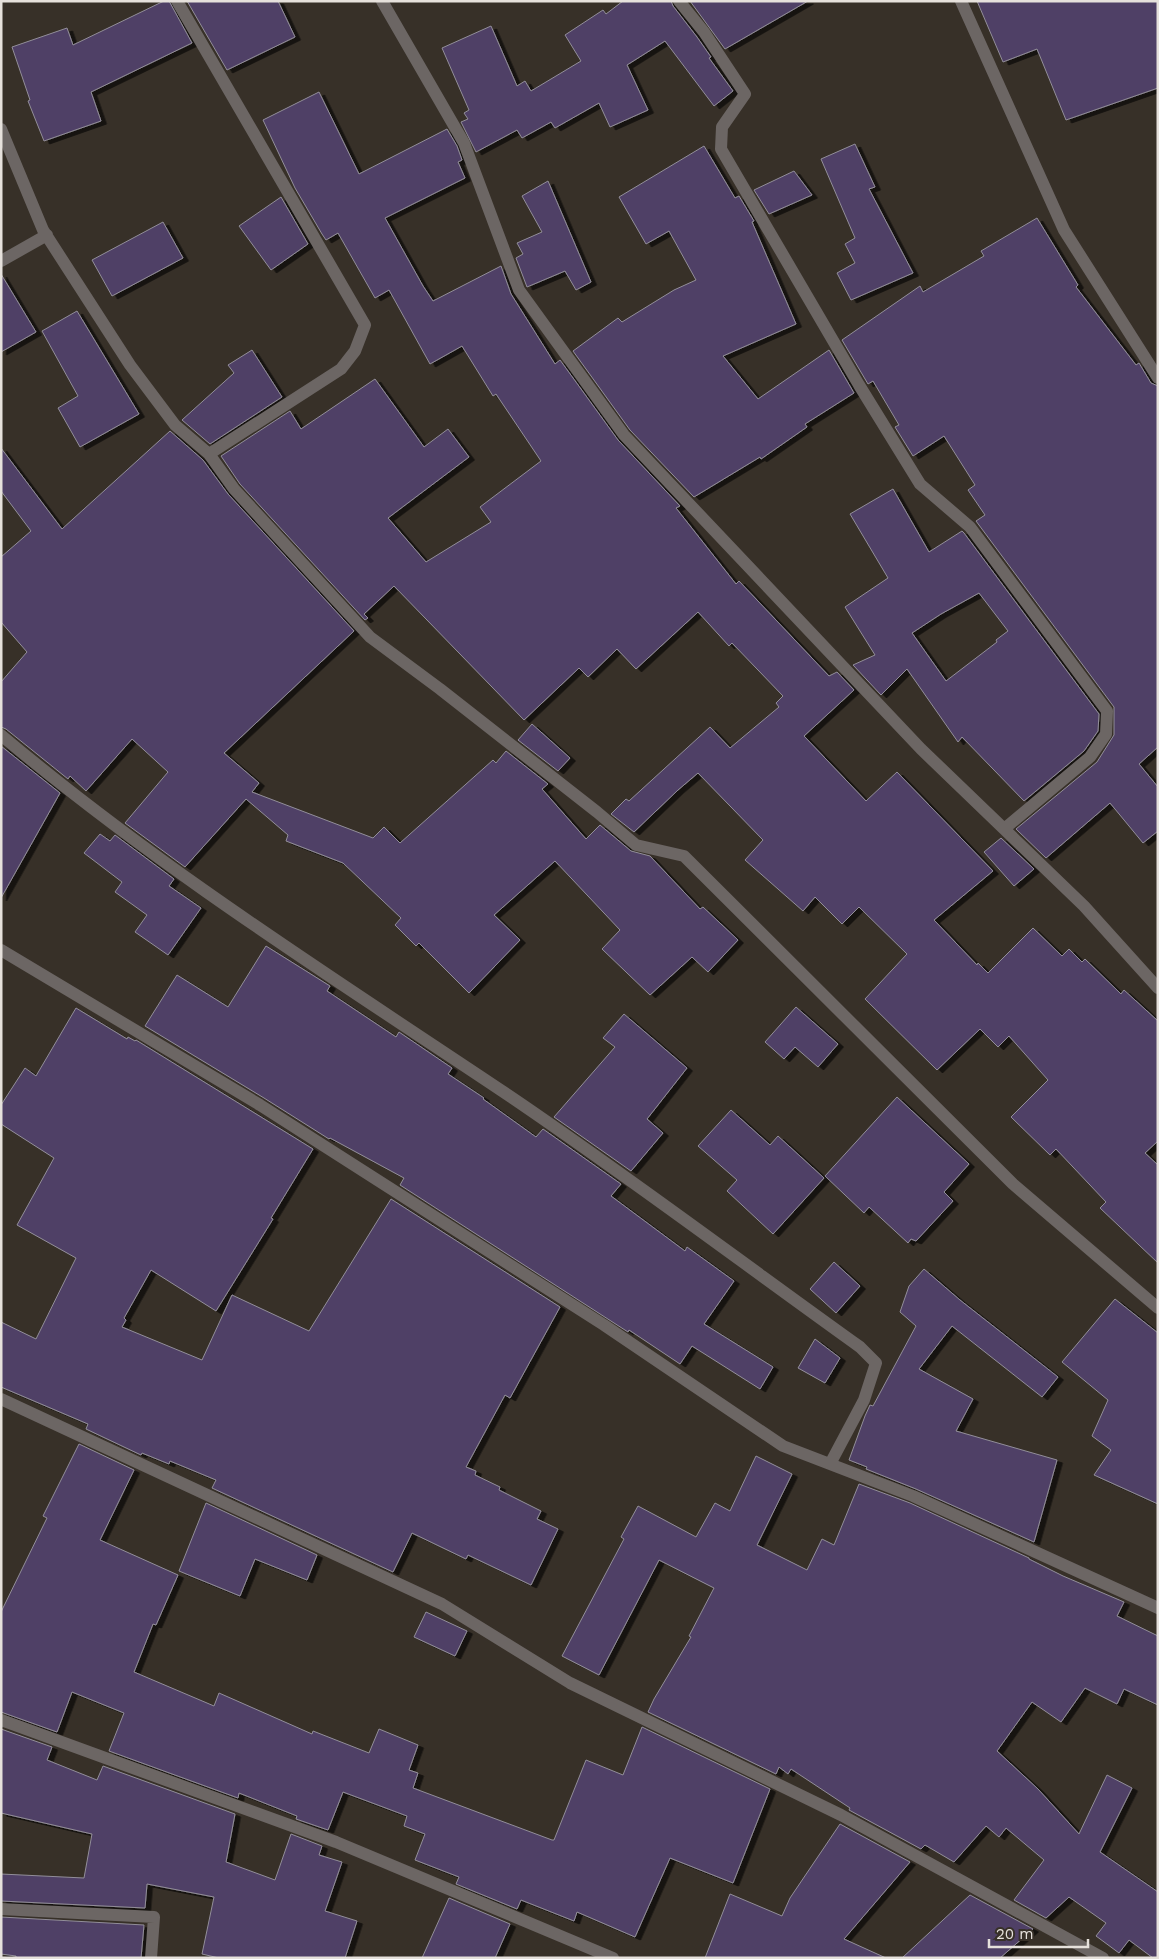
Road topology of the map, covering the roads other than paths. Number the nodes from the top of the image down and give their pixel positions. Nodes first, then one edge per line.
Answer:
1 (177, 1) edge
2 (382, 1) edge
3 (679, 1) edge
4 (961, 1) edge
5 (1, 129) edge
6 (47, 236) junction
7 (1, 261) edge
8 (1158, 378) edge
9 (209, 454) junction
10 (1, 734) edge
11 (1004, 829) junction
12 (1, 950) edge
13 (1158, 988) edge
14 (1158, 1308) edge
15 (1, 1399) edge
16 (830, 1464) junction
17 (1158, 1608) edge
18 (1, 1720) edge
19 (1, 1909) edge
20 (151, 1958) edge
21 (613, 1958) edge
22 (1103, 1958) edge

1 - 9 street
2 - 11 street
3 - 11 street
4 - 8 street
5 - 6 street
6 - 7 street
6 - 9 street
9 - 14 street
10 - 16 street
11 - 13 street
12 - 16 street
15 - 22 street
16 - 17 street
18 - 21 street
19 - 20 street

